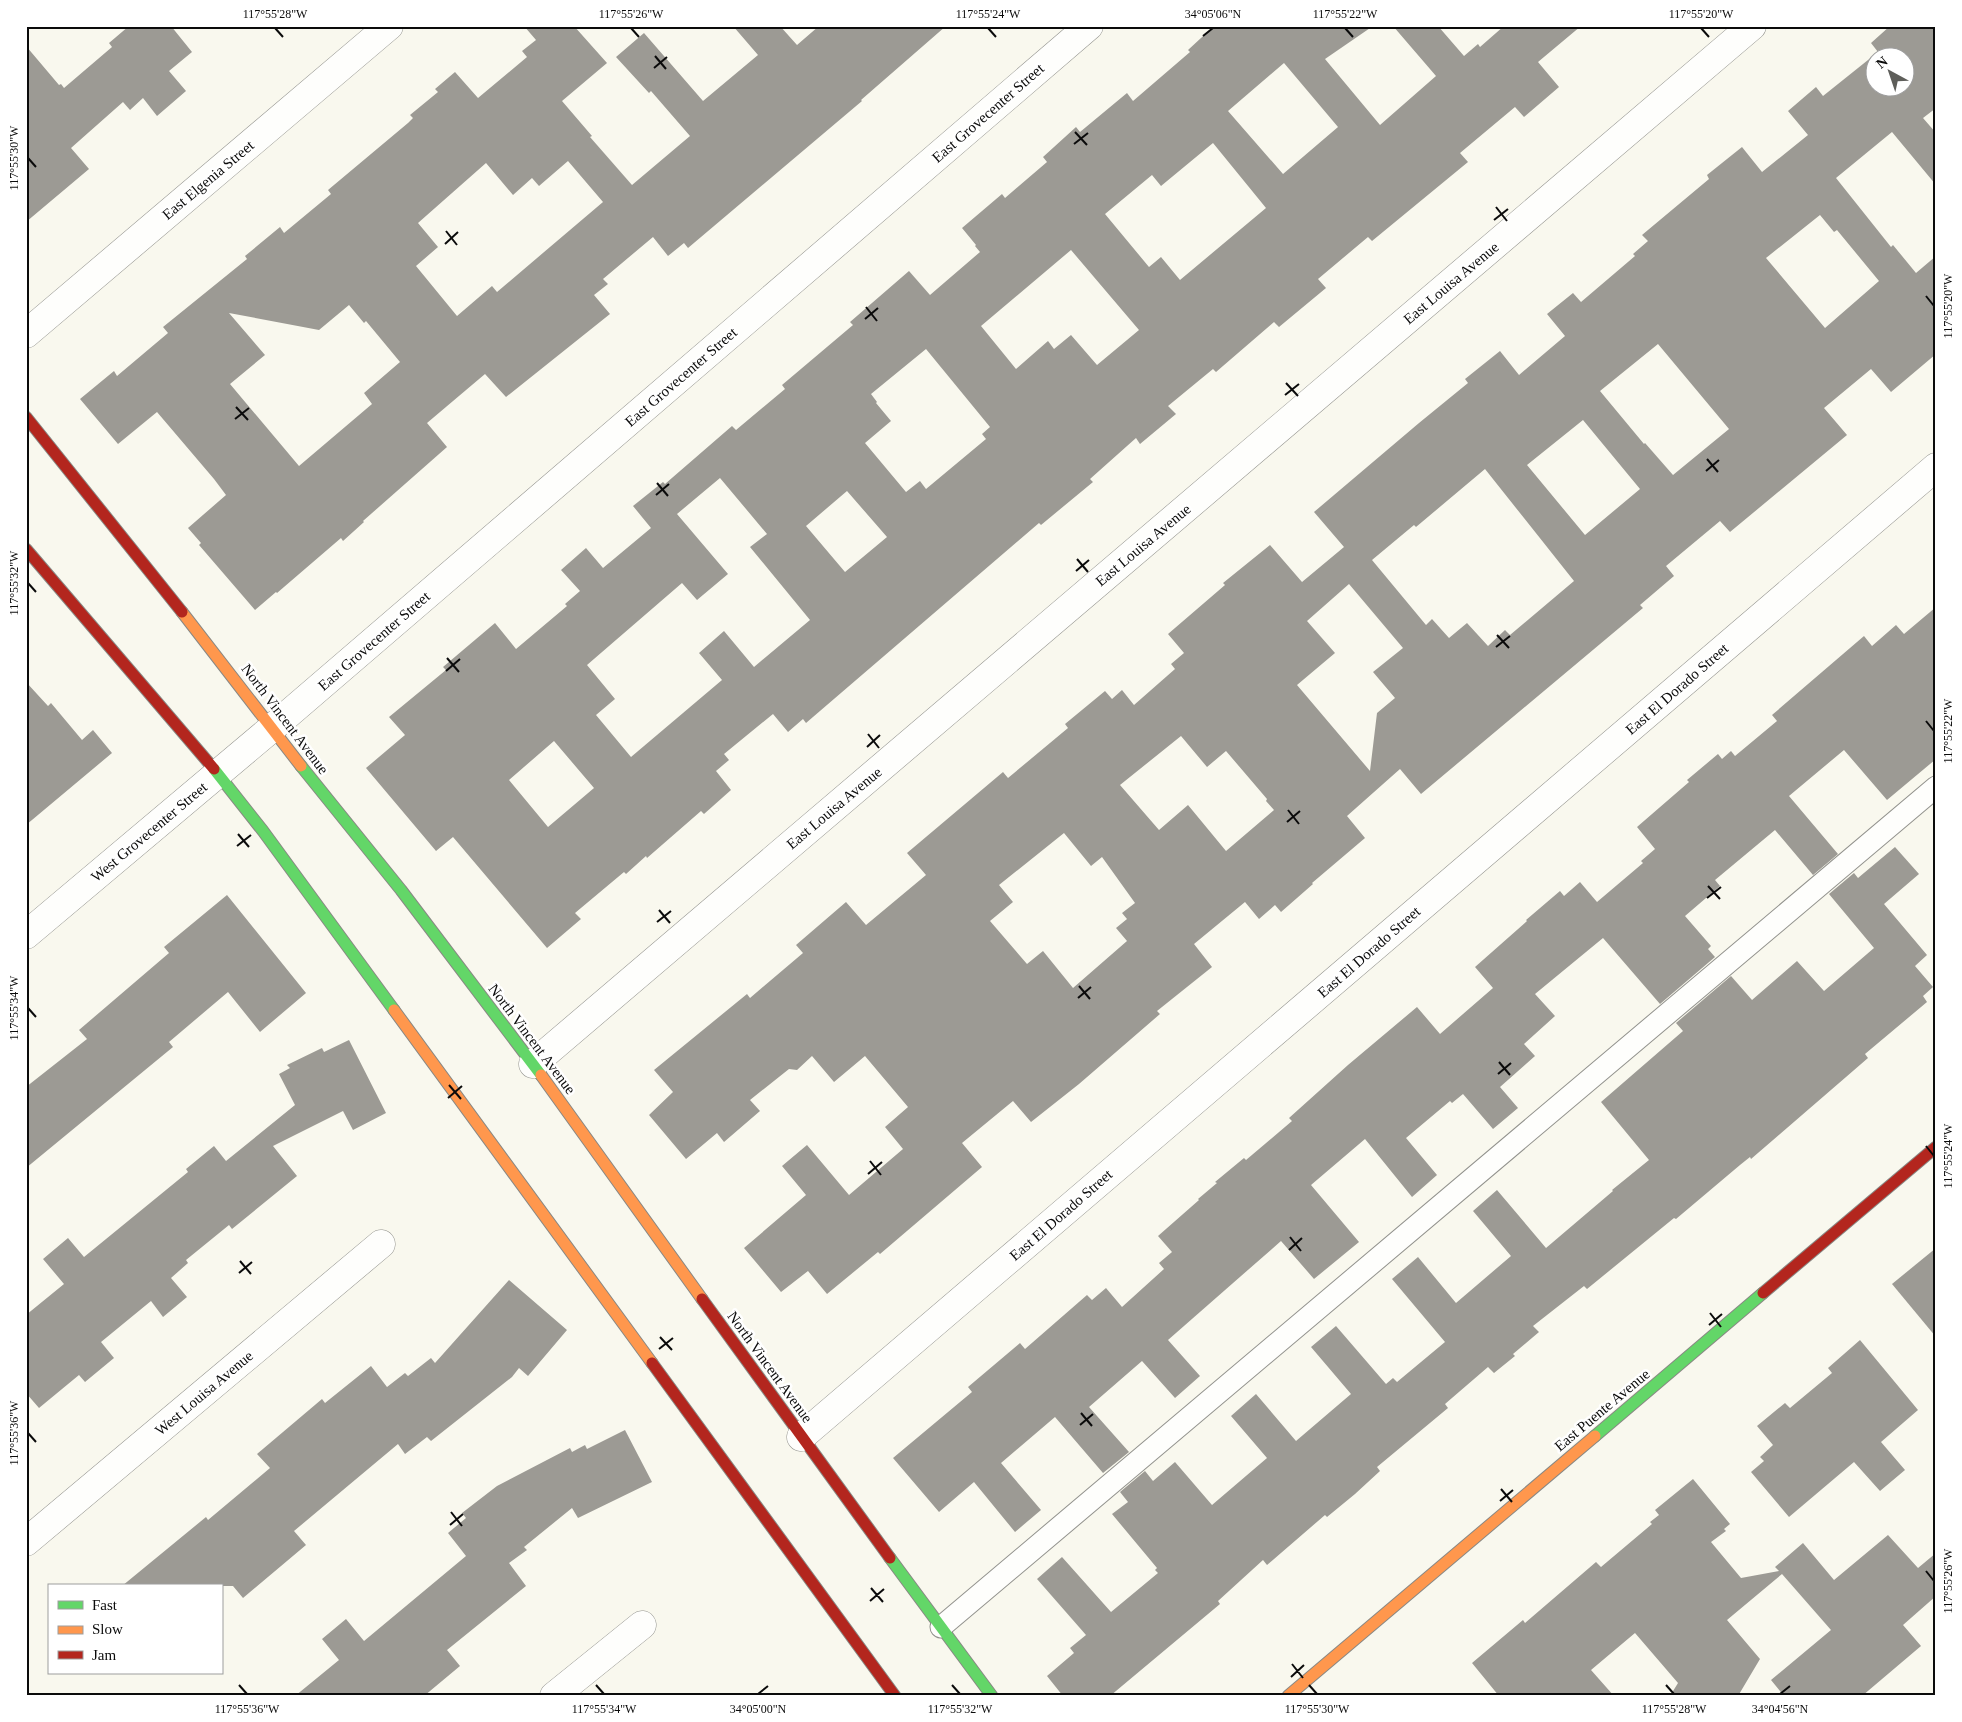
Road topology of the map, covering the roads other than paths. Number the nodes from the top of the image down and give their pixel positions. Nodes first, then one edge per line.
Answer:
1 (389, 26) edge
2 (1090, 26) edge
3 (1752, 26) edge
4 (26, 334) edge
5 (26, 417) edge
6 (1936, 468) edge
7 (26, 549) edge
8 (272, 728) junction
9 (218, 773) junction
10 (1936, 787) edge
11 (26, 935) edge
12 (533, 1064) junction
13 (1936, 1148) edge
14 (382, 1244) dead end
15 (801, 1436) junction
16 (26, 1542) edge
17 (642, 1626) dead end
18 (941, 1627) junction
19 (554, 1696) edge
20 (895, 1696) edge
21 (992, 1696) edge
22 (1288, 1696) edge

1 - 4 street, East Elgenia Street
2 - 8 street, East Grovecenter Street
3 - 12 street, East Louisa Avenue
5 - 8 main road, North Vincent Avenue
6 - 15 street, East El Dorado Street
7 - 9 main road
8 - 9 street, West Grovecenter Street
8 - 12 main road, North Vincent Avenue
9 - 11 street, West Grovecenter Street
9 - 20 main road
10 - 18 lane
12 - 15 main road, North Vincent Avenue
13 - 22 main road, East Puente Avenue
14 - 16 street, West Louisa Avenue
15 - 18 main road, North Vincent Avenue
17 - 19 street
18 - 21 main road, North Vincent Avenue

